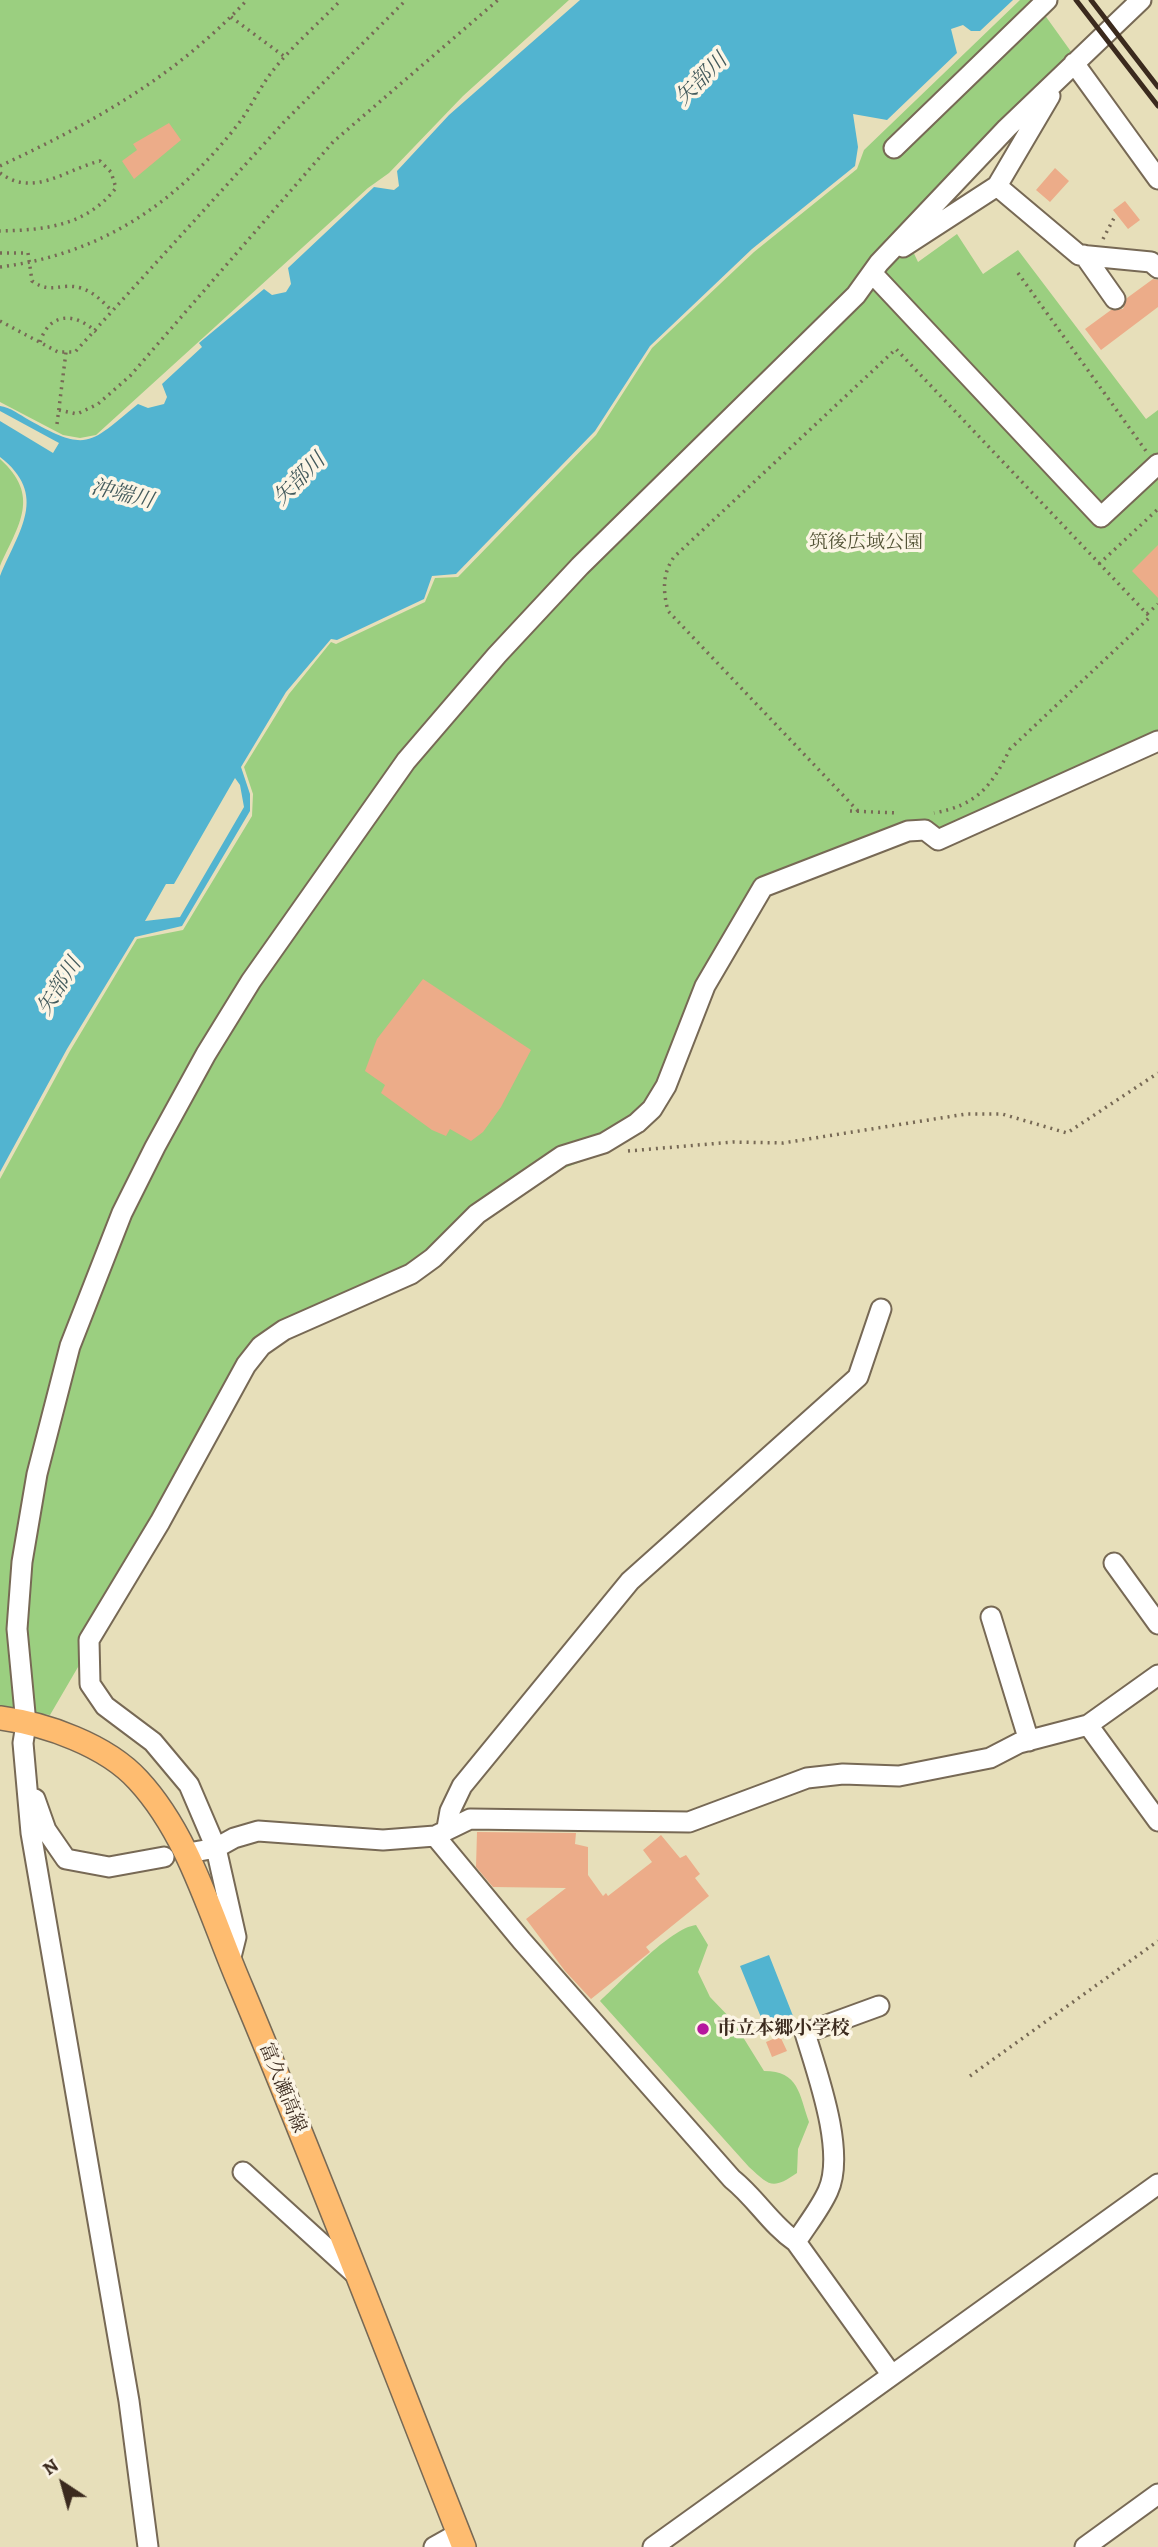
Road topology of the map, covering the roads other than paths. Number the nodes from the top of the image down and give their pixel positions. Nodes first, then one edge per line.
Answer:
1 (1047, 0) edge
2 (1141, 0) edge
3 (1068, 68) junction
4 (894, 148) dead end
5 (1158, 179) edge
6 (997, 186) junction
7 (1083, 255) junction
8 (875, 268) junction
9 (1158, 268) edge
10 (1115, 299) dead end
11 (1152, 458) edge
12 (1158, 741) edge
13 (881, 1309) dead end
14 (1114, 1563) dead end
15 (992, 1617) dead end
16 (1158, 1624) edge
17 (1158, 1675) edge
18 (2, 1718) edge
19 (1088, 1725) junction
20 (25, 1733) junction
21 (1029, 1741) junction
22 (26, 1773) junction
23 (1158, 1821) edge
24 (441, 1832) junction
25 (216, 1848) junction
26 (194, 1852) dead end
27 (164, 1857) dead end
28 (230, 1961) junction
29 (879, 2006) dead end
30 (243, 2172) dead end
31 (1158, 2184) edge
32 (796, 2242) junction
33 (354, 2273) junction
34 (891, 2374) junction
35 (1158, 2494) edge
36 (462, 2540) edge
37 (148, 2547) edge
38 (435, 2547) edge
39 (653, 2547) edge
40 (1085, 2547) edge

1 - 4 street
2 - 3 street
3 - 5 street
3 - 6 street
3 - 8 street
6 - 7 street
6 - 8 street
7 - 9 street
7 - 10 street
8 - 11 street
8 - 20 street
12 - 25 street
13 - 24 street
14 - 16 street
15 - 21 street
17 - 19 street
18 - 20 main road, 富久瀬高線
19 - 21 street
19 - 23 street
20 - 22 street
20 - 28 main road, 富久瀬高線
21 - 24 street
22 - 27 street
22 - 37 street
24 - 25 street
24 - 32 street
25 - 26 street
25 - 28 street
28 - 33 main road, 富久瀬高線
29 - 32 street
30 - 33 street
31 - 34 street
32 - 34 street
33 - 36 main road, 富久瀬高線
34 - 39 street
35 - 40 street
36 - 38 street

